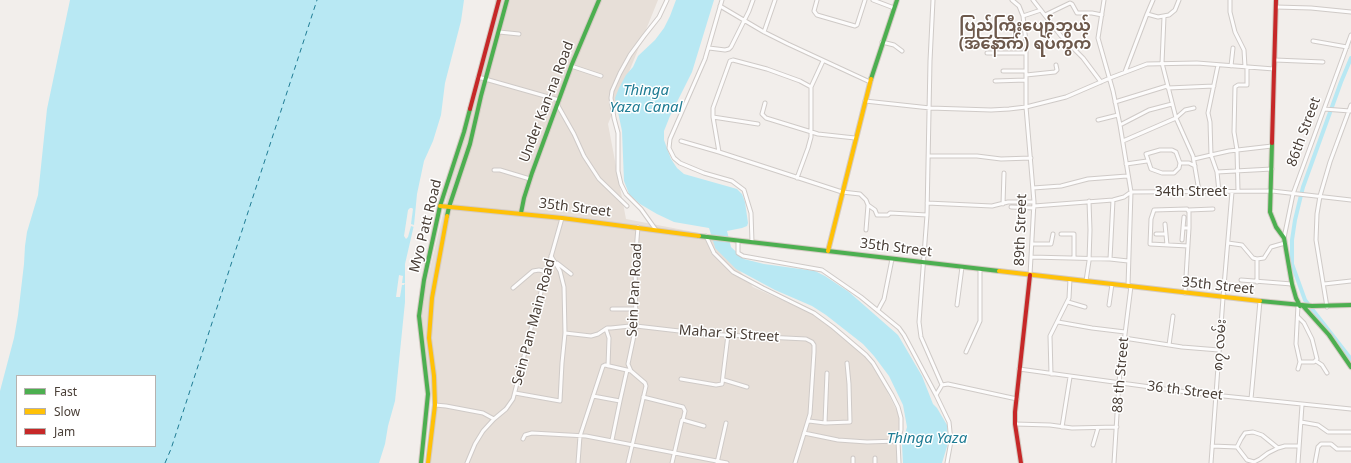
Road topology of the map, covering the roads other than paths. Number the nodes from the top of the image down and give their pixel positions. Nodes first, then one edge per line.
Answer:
1 (499, 0) edge
2 (507, 0) edge
3 (599, 0) edge
4 (667, 0) edge
5 (722, 0) edge
6 (753, 0) edge
7 (775, 0) edge
8 (817, 0) edge
9 (865, 0) edge
10 (873, 0) edge
11 (897, 0) edge
12 (933, 0) edge
13 (1012, 0) edge
14 (1033, 0) edge
15 (1104, 0) edge
16 (1153, 0) edge
17 (1179, 0) edge
18 (1230, 0) edge
19 (1276, 0) edge
20 (720, 6) junction
21 (1276, 6) junction
22 (894, 8) junction
23 (1041, 10) junction
24 (1351, 12) edge
25 (1148, 14) junction
26 (1045, 15) junction
27 (1102, 15) junction
28 (1023, 16) junction
29 (1164, 17) junction
30 (744, 20) junction
31 (499, 32) junction
32 (764, 32) junction
33 (519, 34) dead end
34 (1351, 35) edge
35 (1313, 41) dead end
36 (882, 42) junction
37 (1346, 47) junction
38 (709, 48) junction
39 (1233, 48) dead end
40 (902, 51) dead end
41 (987, 53) dead end
42 (1026, 53) junction
43 (1275, 60) junction
44 (823, 61) junction
45 (1323, 62) dead end
46 (1162, 63) junction
47 (1056, 65) dead end
48 (1218, 65) junction
49 (571, 66) junction
50 (1231, 66) junction
51 (1246, 67) junction
52 (1274, 69) junction
53 (1003, 71) dead end
54 (1125, 72) junction
55 (1026, 73) junction
56 (601, 76) dead end
57 (478, 77) junction
58 (1108, 78) junction
59 (486, 79) junction
60 (1026, 80) junction
61 (995, 81) dead end
62 (870, 82) junction
63 (1101, 82) junction
64 (811, 86) junction
65 (1214, 86) junction
66 (1168, 87) junction
67 (864, 101) junction
68 (558, 102) junction
69 (1115, 102) junction
70 (765, 103) dead end
71 (1172, 104) junction
72 (1351, 105) edge
73 (1026, 107) junction
74 (930, 108) junction
75 (1194, 108) dead end
76 (1325, 109) junction
77 (1350, 111) edge
78 (1118, 115) junction
79 (713, 117) junction
80 (1176, 118) junction
81 (1098, 120) dead end
82 (758, 124) dead end
83 (1120, 124) junction
84 (812, 132) junction
85 (855, 138) junction
86 (681, 141) dead end
87 (1123, 141) junction
88 (1272, 146) junction
89 (1237, 150) junction
90 (719, 152) junction
91 (1211, 155) junction
92 (929, 156) junction
93 (1031, 158) junction
94 (1194, 160) junction
95 (1147, 161) junction
96 (1180, 163) junction
97 (1126, 164) junction
98 (1195, 166) junction
99 (1272, 169) junction
100 (494, 170) dead end
101 (1238, 171) junction
102 (1217, 172) junction
103 (1004, 173) dead end
104 (1127, 176) junction
105 (797, 178) junction
106 (530, 179) junction
107 (1033, 188) junction
108 (1199, 191) junction
109 (1272, 191) junction
110 (842, 192) junction
111 (1131, 192) junction
112 (1219, 192) junction
113 (1232, 192) junction
114 (1238, 192) junction
115 (1295, 194) junction
116 (1320, 196) junction
117 (1113, 200) junction
118 (1351, 200) edge
119 (1089, 201) junction
120 (1034, 202) junction
121 (927, 203) junction
122 (1003, 204) junction
123 (868, 205) junction
124 (440, 206) junction
125 (627, 206) dead end
126 (449, 207) junction
127 (1011, 207) dead end
128 (1034, 207) junction
129 (1213, 209) dead end
130 (1189, 210) junction
131 (521, 213) junction
132 (927, 215) junction
133 (1184, 217) dead end
134 (562, 218) junction
135 (1165, 224) dead end
136 (638, 228) junction
137 (1183, 228) junction
138 (1189, 228) junction
139 (656, 230) junction
140 (866, 230) dead end
141 (1053, 234) dead end
142 (1061, 234) dead end
143 (1156, 234) dead end
144 (1166, 234) junction
145 (708, 236) junction
146 (1284, 238) junction
147 (1182, 240) dead end
148 (738, 241) junction
149 (752, 242) junction
150 (1228, 243) junction
151 (1285, 243) junction
152 (1032, 244) junction
153 (1167, 245) junction
154 (1188, 246) junction
155 (828, 251) junction
156 (551, 256) junction
157 (1031, 257) junction
158 (1074, 258) junction
159 (892, 259) junction
160 (1090, 259) junction
161 (1110, 259) junction
162 (1257, 259) junction
163 (1128, 261) junction
164 (556, 262) junction
165 (924, 263) junction
166 (962, 267) junction
167 (980, 269) junction
168 (547, 272) junction
169 (571, 274) dead end
170 (1030, 275) junction
171 (1070, 280) junction
172 (1241, 280) dead end
173 (1086, 281) junction
174 (1351, 281) edge
175 (1257, 282) junction
176 (1112, 284) junction
177 (1292, 284) junction
178 (1324, 284) junction
179 (1129, 286) junction
180 (513, 288) dead end
181 (1185, 293) junction
182 (1223, 298) junction
183 (1260, 301) junction
184 (1068, 302) junction
185 (1109, 305) dead end
186 (1351, 305) edge
187 (957, 306) dead end
188 (1304, 306) junction
189 (1085, 307) dead end
190 (1327, 307) junction
191 (612, 309) dead end
192 (636, 309) junction
193 (878, 310) junction
194 (1173, 316) dead end
195 (1298, 316) junction
196 (1058, 322) junction
197 (636, 328) junction
198 (606, 329) junction
199 (1125, 332) junction
200 (565, 333) junction
201 (728, 335) junction
202 (1124, 338) junction
203 (1169, 345) junction
204 (1219, 350) junction
205 (966, 352) dead end
206 (1316, 361) junction
207 (1300, 362) junction
208 (847, 363) dead end
209 (608, 366) junction
210 (1351, 367) edge
211 (1019, 369) junction
212 (1298, 369) dead end
213 (629, 371) junction
214 (1327, 373) dead end
215 (827, 374) dead end
216 (1051, 374) junction
217 (1070, 377) junction
218 (680, 379) dead end
219 (724, 380) junction
220 (1119, 382) junction
221 (942, 385) junction
222 (747, 387) dead end
223 (515, 393) junction
224 (428, 394) junction
225 (435, 394) junction
226 (936, 395) junction
227 (593, 396) junction
228 (1216, 396) junction
229 (643, 397) junction
230 (1016, 399) junction
231 (1252, 399) junction
232 (620, 401) junction
233 (1302, 405) junction
234 (435, 406) junction
235 (1351, 409) edge
236 (494, 419) junction
237 (682, 420) junction
238 (809, 421) junction
239 (825, 422) junction
240 (1301, 422) junction
241 (726, 423) dead end
242 (1015, 424) junction
243 (704, 426) dead end
244 (1062, 427) junction
245 (1117, 427) junction
246 (1098, 428) junction
247 (1351, 432) edge
248 (804, 433) junction
249 (580, 436) junction
250 (523, 439) dead end
251 (612, 440) junction
252 (898, 441) junction
253 (633, 444) junction
254 (1093, 445) dead end
255 (1212, 446) junction
256 (1299, 446) junction
257 (1237, 447) junction
258 (1278, 448) junction
259 (1351, 449) edge
260 (674, 452) junction
261 (698, 458) junction
262 (853, 458) dead end
263 (875, 458) dead end
264 (718, 462) edge
265 (421, 463) edge
266 (428, 463) edge
267 (467, 463) edge
268 (578, 463) edge
269 (628, 463) edge
270 (672, 463) edge
271 (696, 463) edge
272 (727, 463) edge
273 (795, 463) edge
274 (853, 463) edge
275 (876, 463) edge
276 (899, 463) edge
277 (947, 463) edge
278 (1021, 463) edge
279 (1114, 463) edge
280 (1211, 463) edge
281 (1298, 463) edge
282 (1315, 463) edge

1 - 57 main road, Myo Patt Road
2 - 31 main road, Myo Patt Road
3 - 49 main road, Under Kan-na Road
4 - 139 street
5 - 20 street
6 - 30 street
7 - 32 street
8 - 9 street
10 - 22 street
11 - 22 main road
12 - 74 street
13 - 28 street, 89th Street
14 - 23 street
15 - 27 street, 88 th Street
16 - 25 street
17 - 29 street
18 - 51 street
19 - 21 main road
20 - 30 street
20 - 38 street
21 - 24 street
21 - 43 main road
22 - 36 main road
23 - 26 street
23 - 28 street
25 - 29 street
25 - 54 street
26 - 27 street
26 - 63 street
27 - 58 street, 88 th Street
28 - 42 street, 89th Street
29 - 46 street
30 - 32 street
30 - 38 street
31 - 33 street
31 - 59 main road, Myo Patt Road
32 - 44 street
34 - 37 street, 86th Street
35 - 37 street
36 - 40 street
36 - 62 main road
37 - 76 street, 86th Street
38 - 149 street
39 - 50 street
41 - 42 street
42 - 55 street, 89th Street
43 - 45 street
43 - 52 main road
44 - 62 street
44 - 64 street
46 - 48 street
46 - 54 street
46 - 66 street
47 - 55 street
48 - 50 street
48 - 65 street
49 - 56 street
49 - 68 main road, Under Kan-na Road
50 - 51 street
51 - 52 street
51 - 89 street
52 - 88 main road
53 - 55 street
54 - 58 street
55 - 60 street, 89th Street
57 - 59 street
57 - 124 main road, Myo Patt Road
58 - 63 street
58 - 69 street, 88 th Street
59 - 68 street
59 - 126 main road, Myo Patt Road
60 - 61 street
60 - 73 street, 89th Street
62 - 67 main road
63 - 73 street
64 - 79 street
64 - 84 street
65 - 66 street
65 - 91 street
66 - 69 street
66 - 71 street
67 - 74 street
67 - 85 main road
68 - 106 main road, Under Kan-na Road
68 - 125 street
69 - 78 street, 88 th Street
70 - 84 street
71 - 80 street
71 - 83 street
72 - 77 street
73 - 74 street
73 - 93 street, 89th Street
74 - 92 street
75 - 80 street
76 - 77 street
76 - 115 street, 86th Street
77 - 116 street
78 - 81 street
78 - 83 street, 88 th Street
79 - 82 street
79 - 90 street
80 - 87 street
80 - 94 street
83 - 87 street, 88 th Street
84 - 85 street
84 - 105 street
85 - 110 main road
86 - 90 street
87 - 97 street, 88 th Street
88 - 89 street
88 - 99 main road
89 - 91 street
89 - 101 street
90 - 105 street
91 - 94 street
91 - 102 street
92 - 93 street
92 - 121 street
93 - 107 street, 89th Street
94 - 98 street
95 - 96 street
95 - 96 street
95 - 97 street
96 - 98 street
97 - 104 street, 88 th Street
98 - 108 street
99 - 101 street
99 - 109 main road
100 - 106 street
101 - 102 street
101 - 114 street
102 - 112 street
103 - 122 street
104 - 107 street
104 - 111 street, 88 th Street
105 - 110 street
106 - 131 main road, Under Kan-na Road
107 - 120 street, 89th Street
108 - 111 street, 34th Street
108 - 112 street, 34th Street
109 - 114 street, 34th Street
109 - 115 street, 34th Street
109 - 146 main road
110 - 123 street
110 - 155 main road
111 - 117 street, 34th Street
111 - 163 street, 88 th Street
112 - 113 street, 34th Street
113 - 114 street, 34th Street
113 - 150 street, ၈၇ လမ်း
115 - 116 street, 34th Street
115 - 146 street, 86th Street
116 - 118 street, 34th Street
116 - 178 street
117 - 119 street, 34th Street
117 - 161 street
119 - 128 street, 34th Street
119 - 160 street
120 - 122 street
120 - 128 street, 89th Street
121 - 122 street
121 - 132 street
123 - 132 street
123 - 140 street
124 - 126 main road, 35th Street
124 - 224 main road, Myo Patt Road
126 - 131 main road, 35th Street
126 - 225 main road, Myo Patt Road
127 - 128 street, 34th Street
128 - 152 street, 89th Street
129 - 130 street
130 - 138 street
130 - 153 street
131 - 134 main road, 35th Street
132 - 165 street
133 - 137 street
134 - 136 main road, 35th Street
134 - 156 street, Sein Pan Main Road
135 - 144 street
136 - 139 main road, 35th Street
136 - 192 street, Sein Pan Road
137 - 138 street
137 - 147 street
138 - 154 street
139 - 145 main road, 35th Street
141 - 152 street
142 - 158 street
143 - 144 street
144 - 153 street
145 - 148 main road, 35th Street
145 - 252 street
146 - 151 main road
148 - 149 main road, 35th Street
148 - 193 street
149 - 155 main road, 35th Street
150 - 162 street
150 - 182 street, ၈၇ လမ်း
151 - 162 street
151 - 177 main road
152 - 157 street, 89th Street
153 - 154 street
154 - 181 street
155 - 159 main road, 35th Street
156 - 164 street
156 - 168 street, Sein Pan Main Road
157 - 158 street
157 - 170 street, 89th Street
158 - 160 street
159 - 165 main road, 35th Street
159 - 193 street
160 - 161 street
160 - 173 street
161 - 163 street
162 - 175 street
163 - 179 street, 88 th Street
164 - 169 street
164 - 200 street
165 - 166 main road, 35th Street
165 - 221 street
166 - 167 main road, 35th Street
166 - 187 street
167 - 170 main road, 35th Street
167 - 205 street
168 - 180 street
168 - 223 street, Sein Pan Main Road
170 - 171 main road, 35th Street
170 - 211 main road, 89th Street
171 - 173 main road, 35th Street
171 - 184 street
172 - 175 street
173 - 176 main road, 35th Street
174 - 178 street
175 - 177 street
176 - 179 main road, 35th Street
176 - 185 street
177 - 188 main road
178 - 190 street
179 - 181 main road, 35th Street
179 - 199 street, 88 th Street
181 - 182 main road, 35th Street
182 - 183 main road, 35th Street
182 - 204 street, ၈၇ လမ်း
183 - 188 main road, 35th Street
183 - 231 street
184 - 189 street
184 - 196 street
186 - 190 main road, 35th Street
188 - 190 main road, 35th Street
188 - 195 street
188 - 210 main road
191 - 192 street
192 - 197 street, Sein Pan Road
193 - 226 street
194 - 203 street
195 - 206 street
195 - 207 street
196 - 199 street
196 - 216 street
197 - 198 street, Mahar Si Street
197 - 201 street, Mahar Si Street
197 - 213 street, Sein Pan Road
198 - 200 street, Mahar Si Street
198 - 209 street
199 - 202 street, 88 th Street
200 - 223 street
201 - 219 street
201 - 238 street, Mahar Si Street
202 - 203 street
202 - 220 street, 88 th Street
203 - 204 street
204 - 228 street, ၈၇ လမ်း
206 - 207 street
206 - 214 street
207 - 212 street
208 - 239 street
209 - 213 street
209 - 227 street
211 - 216 street, 36 th Street
211 - 230 main road, 89th Street
213 - 229 street
213 - 232 street, Sein Pan Road
215 - 239 street
216 - 217 street, 36 th Street
217 - 220 street, 36 th Street
217 - 244 street
218 - 219 street
219 - 222 street
220 - 228 street, 36 th Street
220 - 245 street, 88 th Street
221 - 226 street
221 - 230 street
223 - 236 street, Sein Pan Main Road
224 - 225 main road
224 - 265 main road, Myo Patt Road
225 - 234 main road, Myo Patt Road
226 - 277 street
227 - 232 street
227 - 249 street
228 - 231 street, 36 th Street
228 - 255 street, ၈၇ လမ်း
229 - 237 street
229 - 253 street
230 - 242 main road, 89th Street
231 - 233 street, 36 th Street
232 - 251 street, Sein Pan Road
233 - 235 street, 36 th Street
233 - 240 street
234 - 236 street
234 - 266 main road, Myo Patt Road
236 - 267 street, Sein Pan Main Road
237 - 243 street
237 - 260 street
238 - 239 street
238 - 248 street
240 - 247 street
240 - 256 street
241 - 264 street
242 - 244 street
242 - 278 main road, 89th Street
244 - 246 street
245 - 246 street
245 - 279 street, 88 th Street
246 - 254 street
248 - 252 street
248 - 273 street
249 - 250 street
249 - 251 street
249 - 268 street
251 - 253 street
252 - 276 street
253 - 260 street
253 - 269 street
255 - 257 street
255 - 280 street, ၈၇ လမ်း
256 - 258 street
256 - 281 street
257 - 258 street
257 - 258 street
259 - 282 street
260 - 261 street
260 - 270 street
261 - 264 street
261 - 271 street
262 - 274 street
263 - 275 street
264 - 272 street

